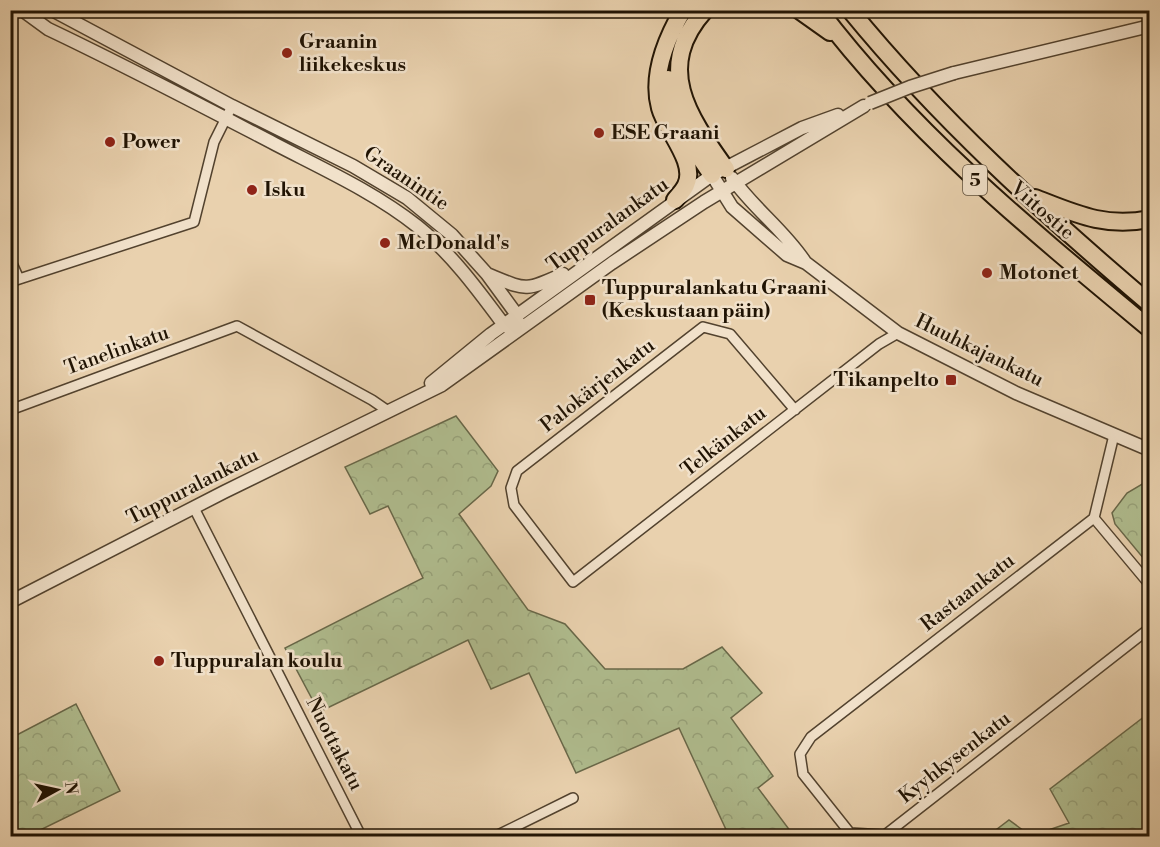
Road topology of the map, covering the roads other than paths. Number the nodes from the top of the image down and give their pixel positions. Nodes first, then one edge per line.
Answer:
1 (22, 10) edge
2 (52, 10) edge
3 (705, 10) edge
4 (799, 10) edge
5 (819, 10) edge
6 (850, 10) edge
7 (679, 18) edge
8 (1149, 26) edge
9 (840, 39) junction
10 (232, 105) junction
11 (225, 118) junction
12 (725, 176) junction
13 (723, 191) junction
14 (1025, 194) junction
15 (675, 200) junction
16 (1149, 219) edge
17 (10, 259) edge
18 (806, 263) junction
19 (586, 264) junction
20 (487, 274) junction
21 (15, 281) edge
22 (1149, 304) edge
23 (517, 315) junction
24 (504, 325) junction
25 (518, 329) junction
26 (1149, 329) edge
27 (897, 333) junction
28 (10, 410) edge
29 (391, 410) junction
30 (795, 410) junction
31 (1114, 435) junction
32 (1149, 450) edge
33 (194, 508) junction
34 (1094, 518) junction
35 (573, 582) joint
36 (1149, 585) edge
37 (10, 602) edge
38 (1149, 628) edge
39 (800, 754) joint
40 (573, 798) dead end
41 (360, 837) edge
42 (496, 837) edge

1 - 11 street, Graanintie
2 - 10 street, Graanintie
3 - 12 highway
4 - 9 highway
5 - 9 highway, Viitostie / 5
6 - 14 highway, Viitostie / 5
7 - 12 highway
7 - 15 highway
8 - 12 street, Tuppuralankatu, bridge
9 - 26 highway, Viitostie / 5
10 - 11 street
10 - 20 street, Graanintie
11 - 21 street
11 - 24 street, Graanintie
12 - 13 street, Huuhkajankatu
12 - 13 street, Tuppuralankatu
12 - 15 street, Tuppuralankatu
12 - 18 street, Huuhkajankatu
13 - 18 street, Huuhkajankatu
13 - 25 street, Tuppuralankatu
14 - 16 highway
14 - 22 highway, Viitostie / 5
15 - 19 street, Tuppuralankatu
17 - 21 street
18 - 27 street, Huuhkajankatu
19 - 20 street
19 - 23 street, Tuppuralankatu
20 - 23 street, Graanintie
23 - 24 street, Tuppuralankatu
23 - 25 street
24 - 25 street
24 - 29 street, Tuppuralankatu
25 - 29 street, Tuppuralankatu
27 - 30 street, Telkänkatu
27 - 31 street, Huuhkajankatu
28 - 29 street, Tanelinkatu
29 - 33 street, Tuppuralankatu
30 - 35 street, Telkänkatu
30 - 35 street, Palokärjenkatu
31 - 32 street, Huuhkajankatu
31 - 34 street
33 - 37 street, Tuppuralankatu
33 - 41 street, Nuottakatu
34 - 36 street
34 - 39 street, Rastaankatu
38 - 39 street, Kyyhkysenkatu
40 - 42 street

